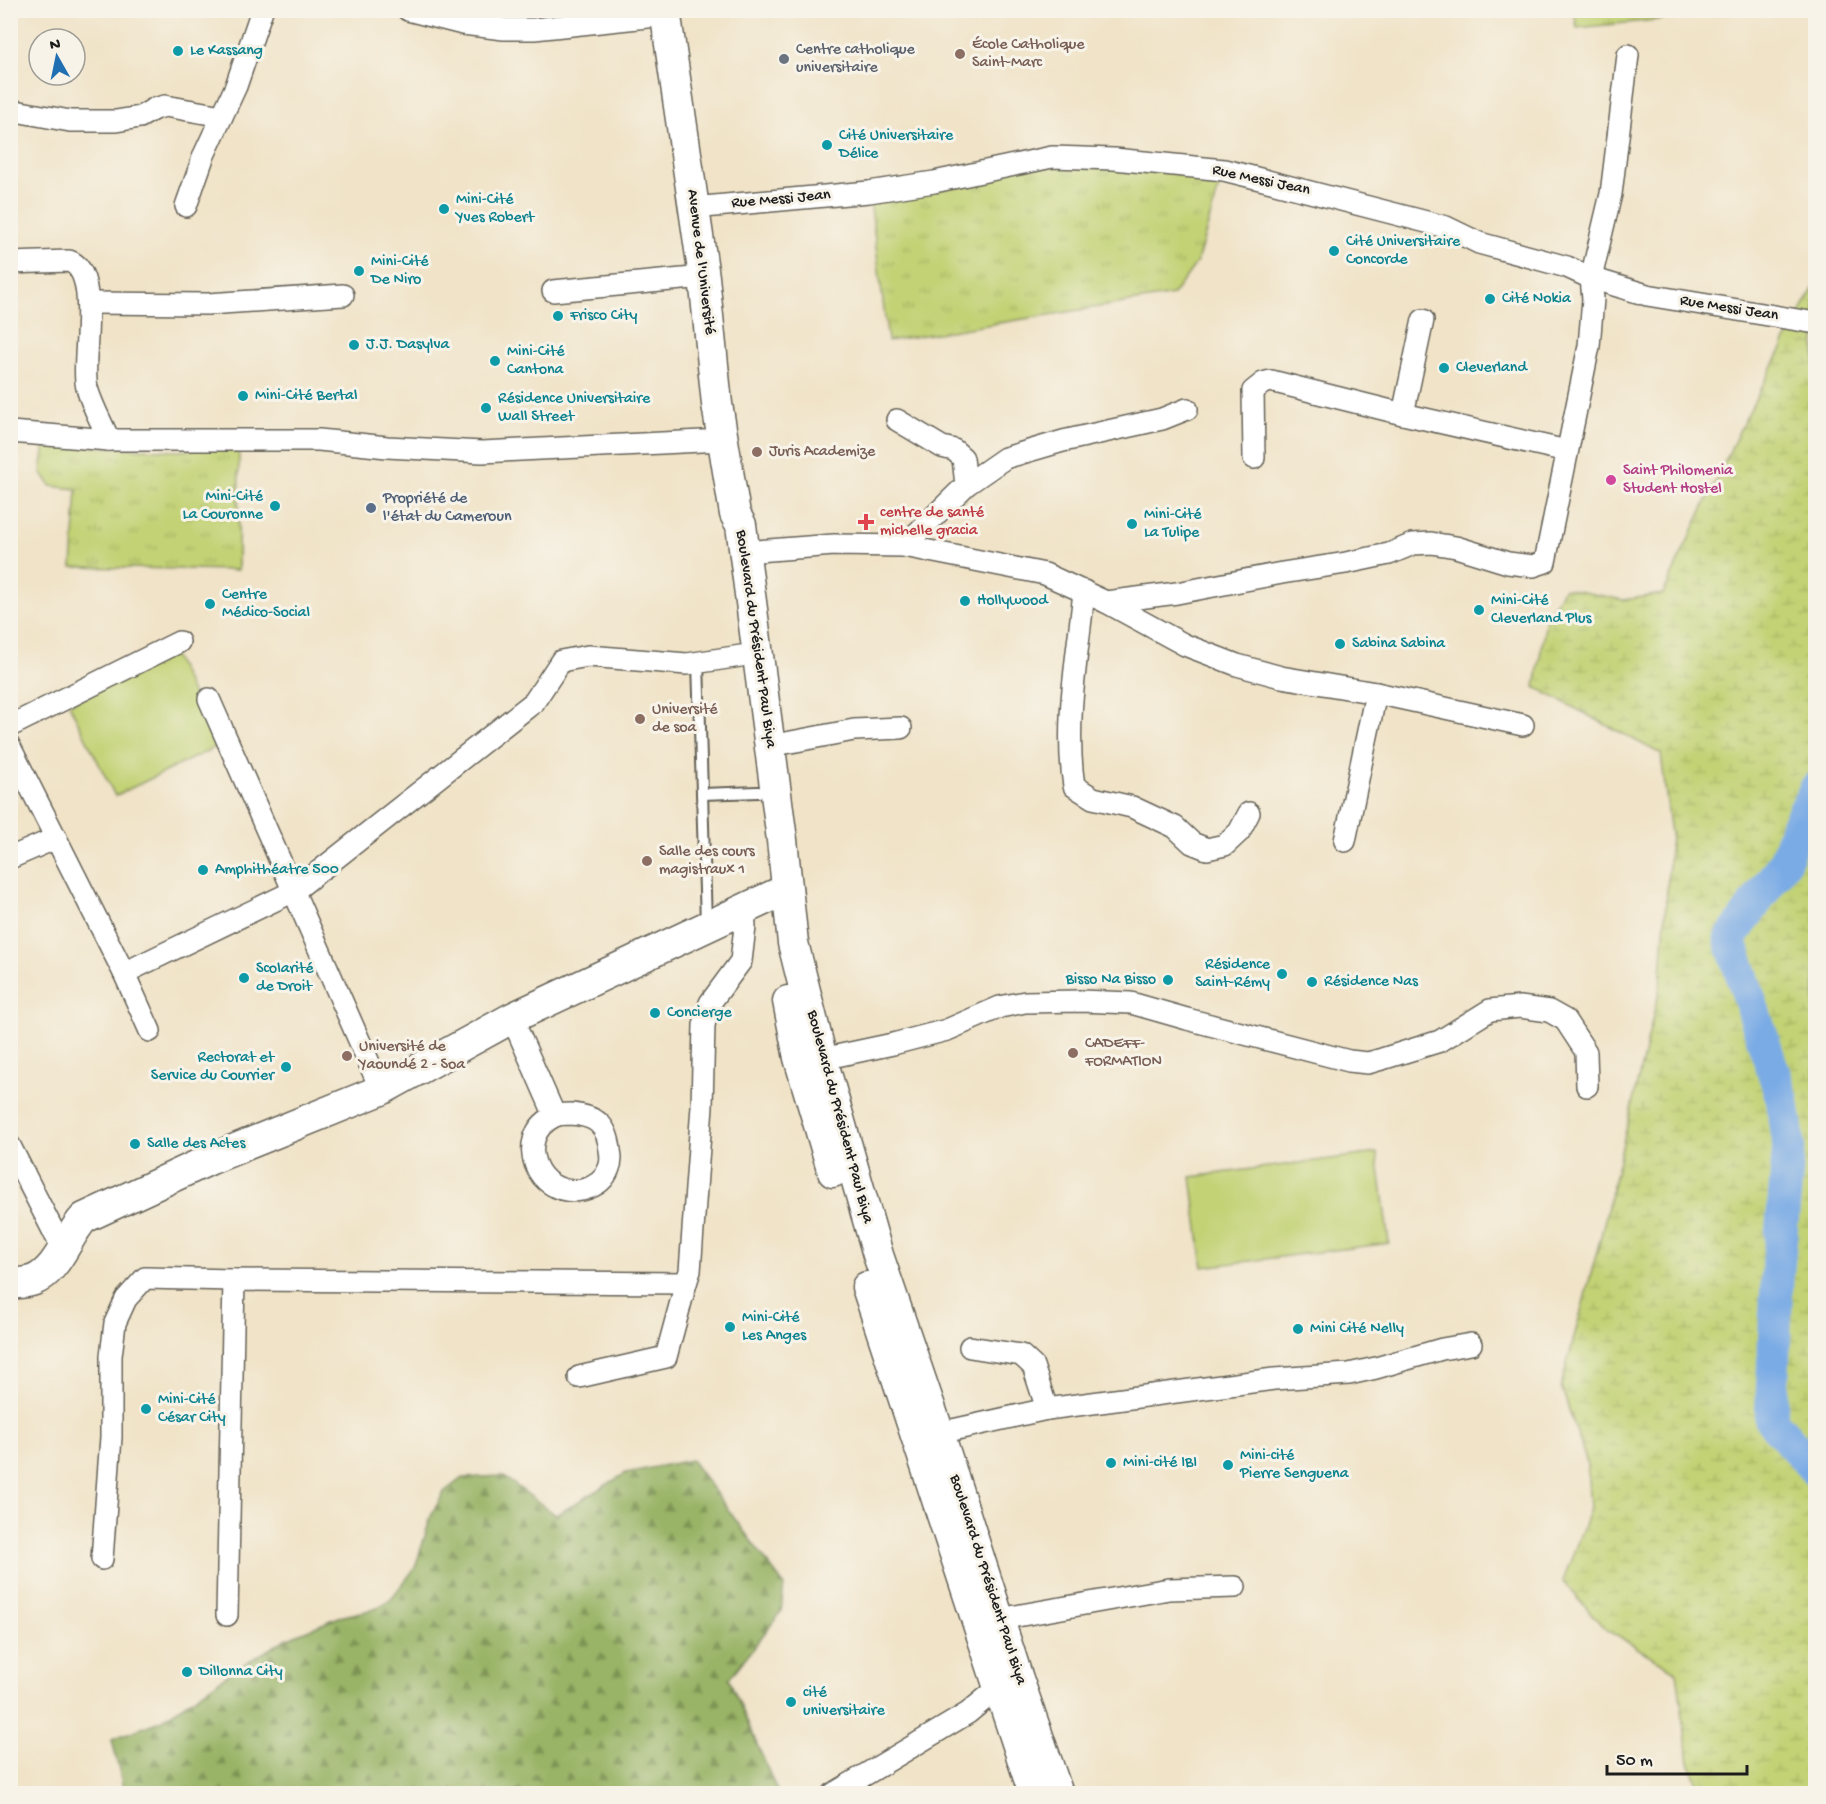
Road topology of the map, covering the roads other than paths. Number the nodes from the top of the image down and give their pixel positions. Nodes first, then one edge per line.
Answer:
1 (262, 10) edge
2 (408, 10) edge
3 (665, 13) edge
4 (1628, 55) dead end
5 (10, 110) edge
6 (222, 116) junction
7 (186, 206) dead end
8 (693, 208) junction
9 (10, 263) edge
10 (704, 277) junction
11 (1592, 278) junction
12 (553, 291) dead end
13 (342, 295) dead end
14 (89, 303) junction
15 (1423, 320) dead end
16 (1815, 323) edge
17 (1187, 409) dead end
18 (1403, 414) junction
19 (897, 420) dead end
20 (10, 432) edge
21 (109, 440) junction
22 (722, 440) junction
23 (1568, 451) junction
24 (1254, 458) dead end
25 (966, 485) junction
26 (735, 514) junction
27 (904, 546) junction
28 (744, 552) junction
29 (1084, 591) junction
30 (1106, 602) junction
31 (179, 642) dead end
32 (741, 656) junction
33 (698, 662) junction
34 (1376, 693) junction
35 (210, 699) dead end
36 (1523, 724) dead end
37 (10, 726) edge
38 (901, 728) dead end
39 (770, 746) junction
40 (10, 747) edge
41 (758, 792) junction
42 (702, 794) junction
43 (1248, 813) dead end
44 (56, 838) junction
45 (1345, 841) dead end
46 (10, 858) edge
47 (294, 891) junction
48 (779, 892) junction
49 (744, 908) junction
50 (706, 927) junction
51 (124, 973) junction
52 (512, 1018) junction
53 (150, 1031) dead end
54 (822, 1059) junction
55 (1587, 1086) dead end
56 (381, 1090) junction
57 (555, 1116) dead end
58 (10, 1146) edge
59 (63, 1250) junction
60 (234, 1280) junction
61 (686, 1283) junction
62 (10, 1284) edge
63 (1471, 1344) dead end
64 (970, 1347) dead end
65 (579, 1377) dead end
66 (1047, 1409) junction
67 (939, 1433) junction
68 (102, 1559) dead end
69 (1235, 1587) dead end
70 (227, 1615) dead end
71 (999, 1620) junction
72 (998, 1688) junction
73 (833, 1794) edge
74 (1034, 1794) edge
75 (1058, 1794) edge

1 - 6 street
2 - 3 street
3 - 8 main road, Avenue de l'Université
4 - 11 street
5 - 6 street
6 - 7 street
8 - 10 main road, Avenue de l'Université
8 - 11 street, Rue Messi Jean
9 - 14 street
10 - 12 street
10 - 22 main road, Avenue de l'Université
11 - 16 street, Rue Messi Jean
11 - 23 street
13 - 14 street
14 - 21 street
15 - 18 street
17 - 25 street
18 - 23 street
18 - 24 street
19 - 25 street
20 - 21 street
21 - 22 street
22 - 26 main road, Avenue de l'Université
23 - 30 street
25 - 27 street
26 - 28 main road, Boulevard du Président Paul Biya
26 - 32 main road, Boulevard du Président Paul Biya
27 - 28 street
27 - 29 street
28 - 39 main road, Boulevard du Président Paul Biya
29 - 30 street
29 - 43 street
30 - 34 street
31 - 37 street
32 - 33 street
32 - 41 main road, Boulevard du Président Paul Biya
33 - 42 lane
33 - 47 street
34 - 36 street
34 - 45 street
35 - 47 street
38 - 39 street
39 - 48 main road, Boulevard du Président Paul Biya
40 - 44 street
41 - 42 lane
41 - 48 main road, Boulevard du Président Paul Biya
42 - 50 lane
44 - 46 street
44 - 51 street
47 - 51 street
47 - 56 street
48 - 49 main road
48 - 54 main road, Boulevard du Président Paul Biya
48 - 72 main road, Boulevard du Président Paul Biya
49 - 50 main road
49 - 61 street
50 - 52 main road
51 - 53 street
52 - 56 main road
52 - 57 street
54 - 55 street
54 - 67 main road, Boulevard du Président Paul Biya
56 - 59 main road
58 - 59 street
59 - 62 main road
60 - 61 street
60 - 68 street
60 - 70 street
61 - 65 street
63 - 66 street
64 - 66 street
66 - 67 street
67 - 71 main road, Boulevard du Président Paul Biya
69 - 71 street
71 - 75 main road, Boulevard du Président Paul Biya
72 - 73 street
72 - 74 main road, Boulevard du Président Paul Biya

